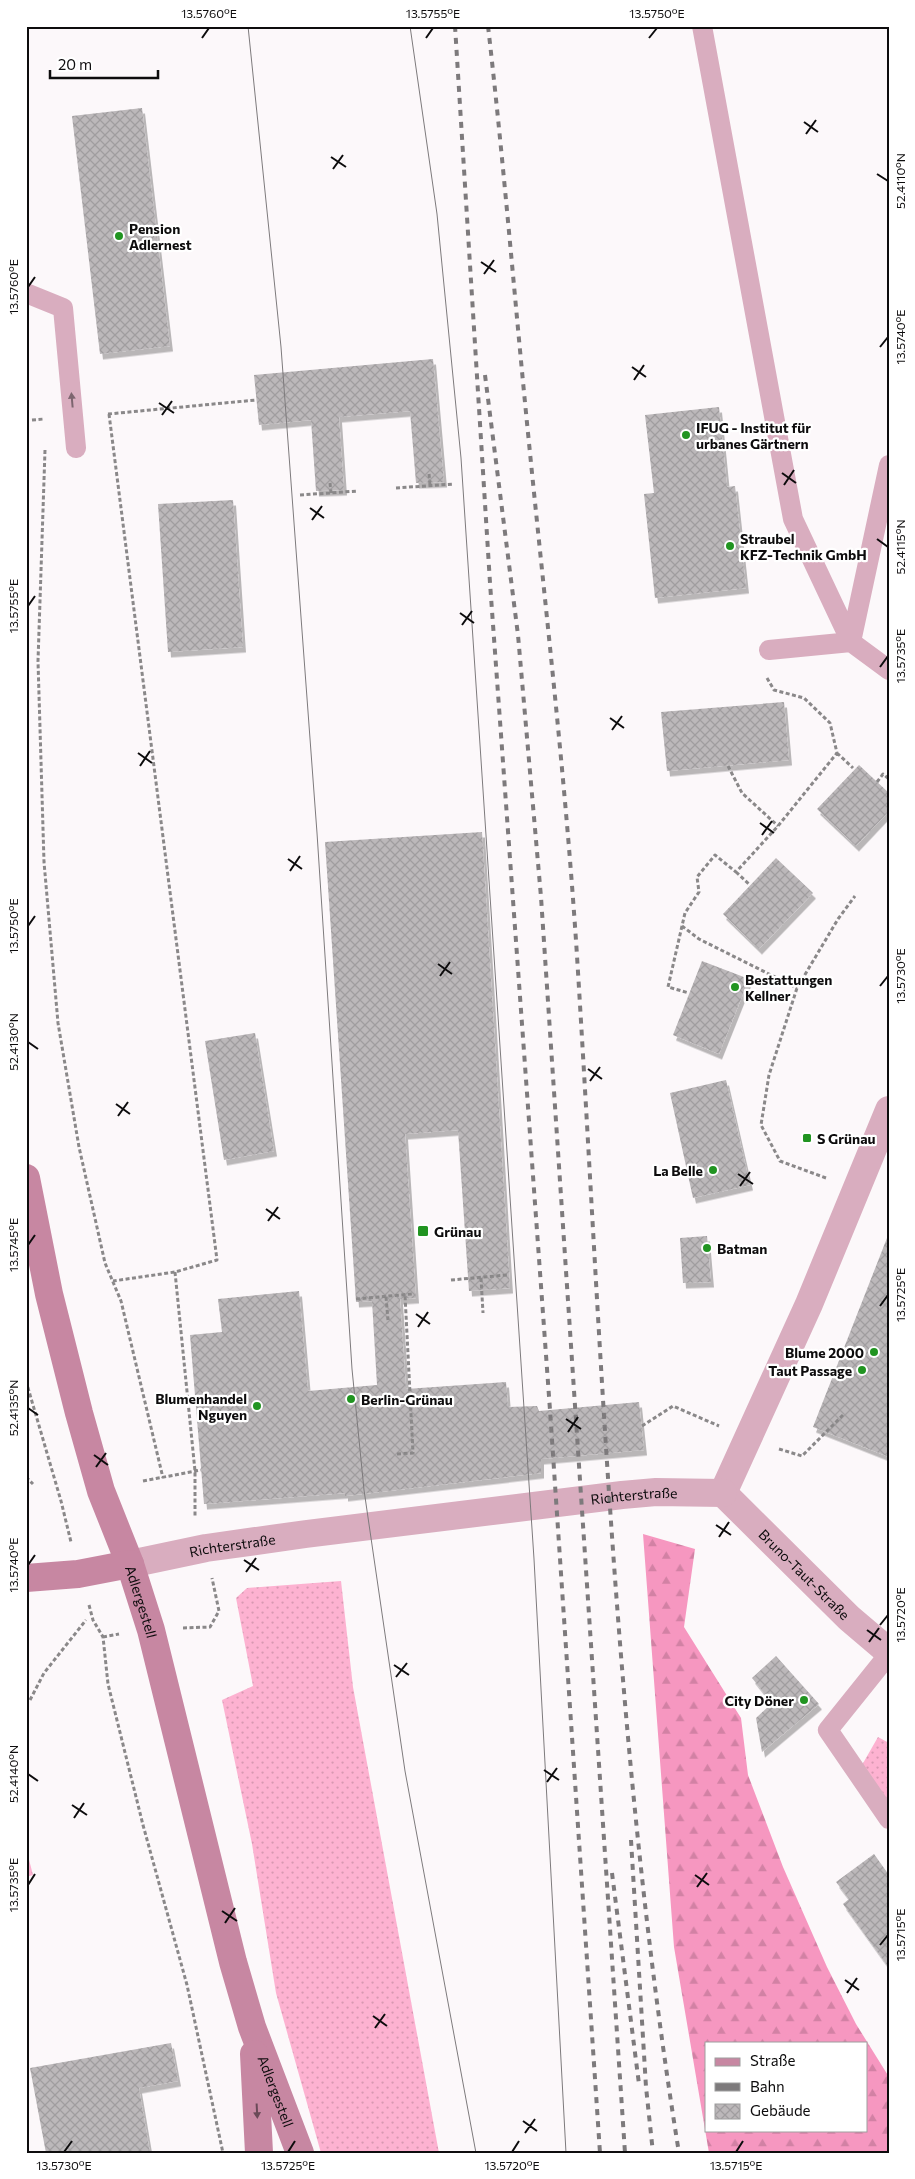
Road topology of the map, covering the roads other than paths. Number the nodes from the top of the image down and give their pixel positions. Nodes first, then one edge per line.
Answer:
1 (702, 26) edge
2 (26, 294) edge
3 (76, 448) dead end
4 (889, 466) edge
5 (851, 642) junction
6 (770, 650) dead end
7 (889, 670) edge
8 (889, 1110) edge
9 (26, 1178) edge
10 (723, 1493) junction
11 (130, 1564) junction
12 (26, 1578) edge
13 (889, 1653) edge
14 (889, 1819) edge
15 (252, 2027) junction
16 (259, 2153) edge
17 (300, 2153) edge

1 - 5 lane
3 -> 2 lane
4 - 5 lane
5 - 6 lane
5 - 7 lane
8 - 10 street
9 - 11 main road, Adlergestell
10 - 11 street, Richterstraße
10 - 13 street, Bruno-Taut-Straße
11 - 12 main road
11 - 15 main road, Adlergestell
13 - 14 lane
15 -> 16 main road, Adlergestell
15 - 17 main road, Adlergestell

